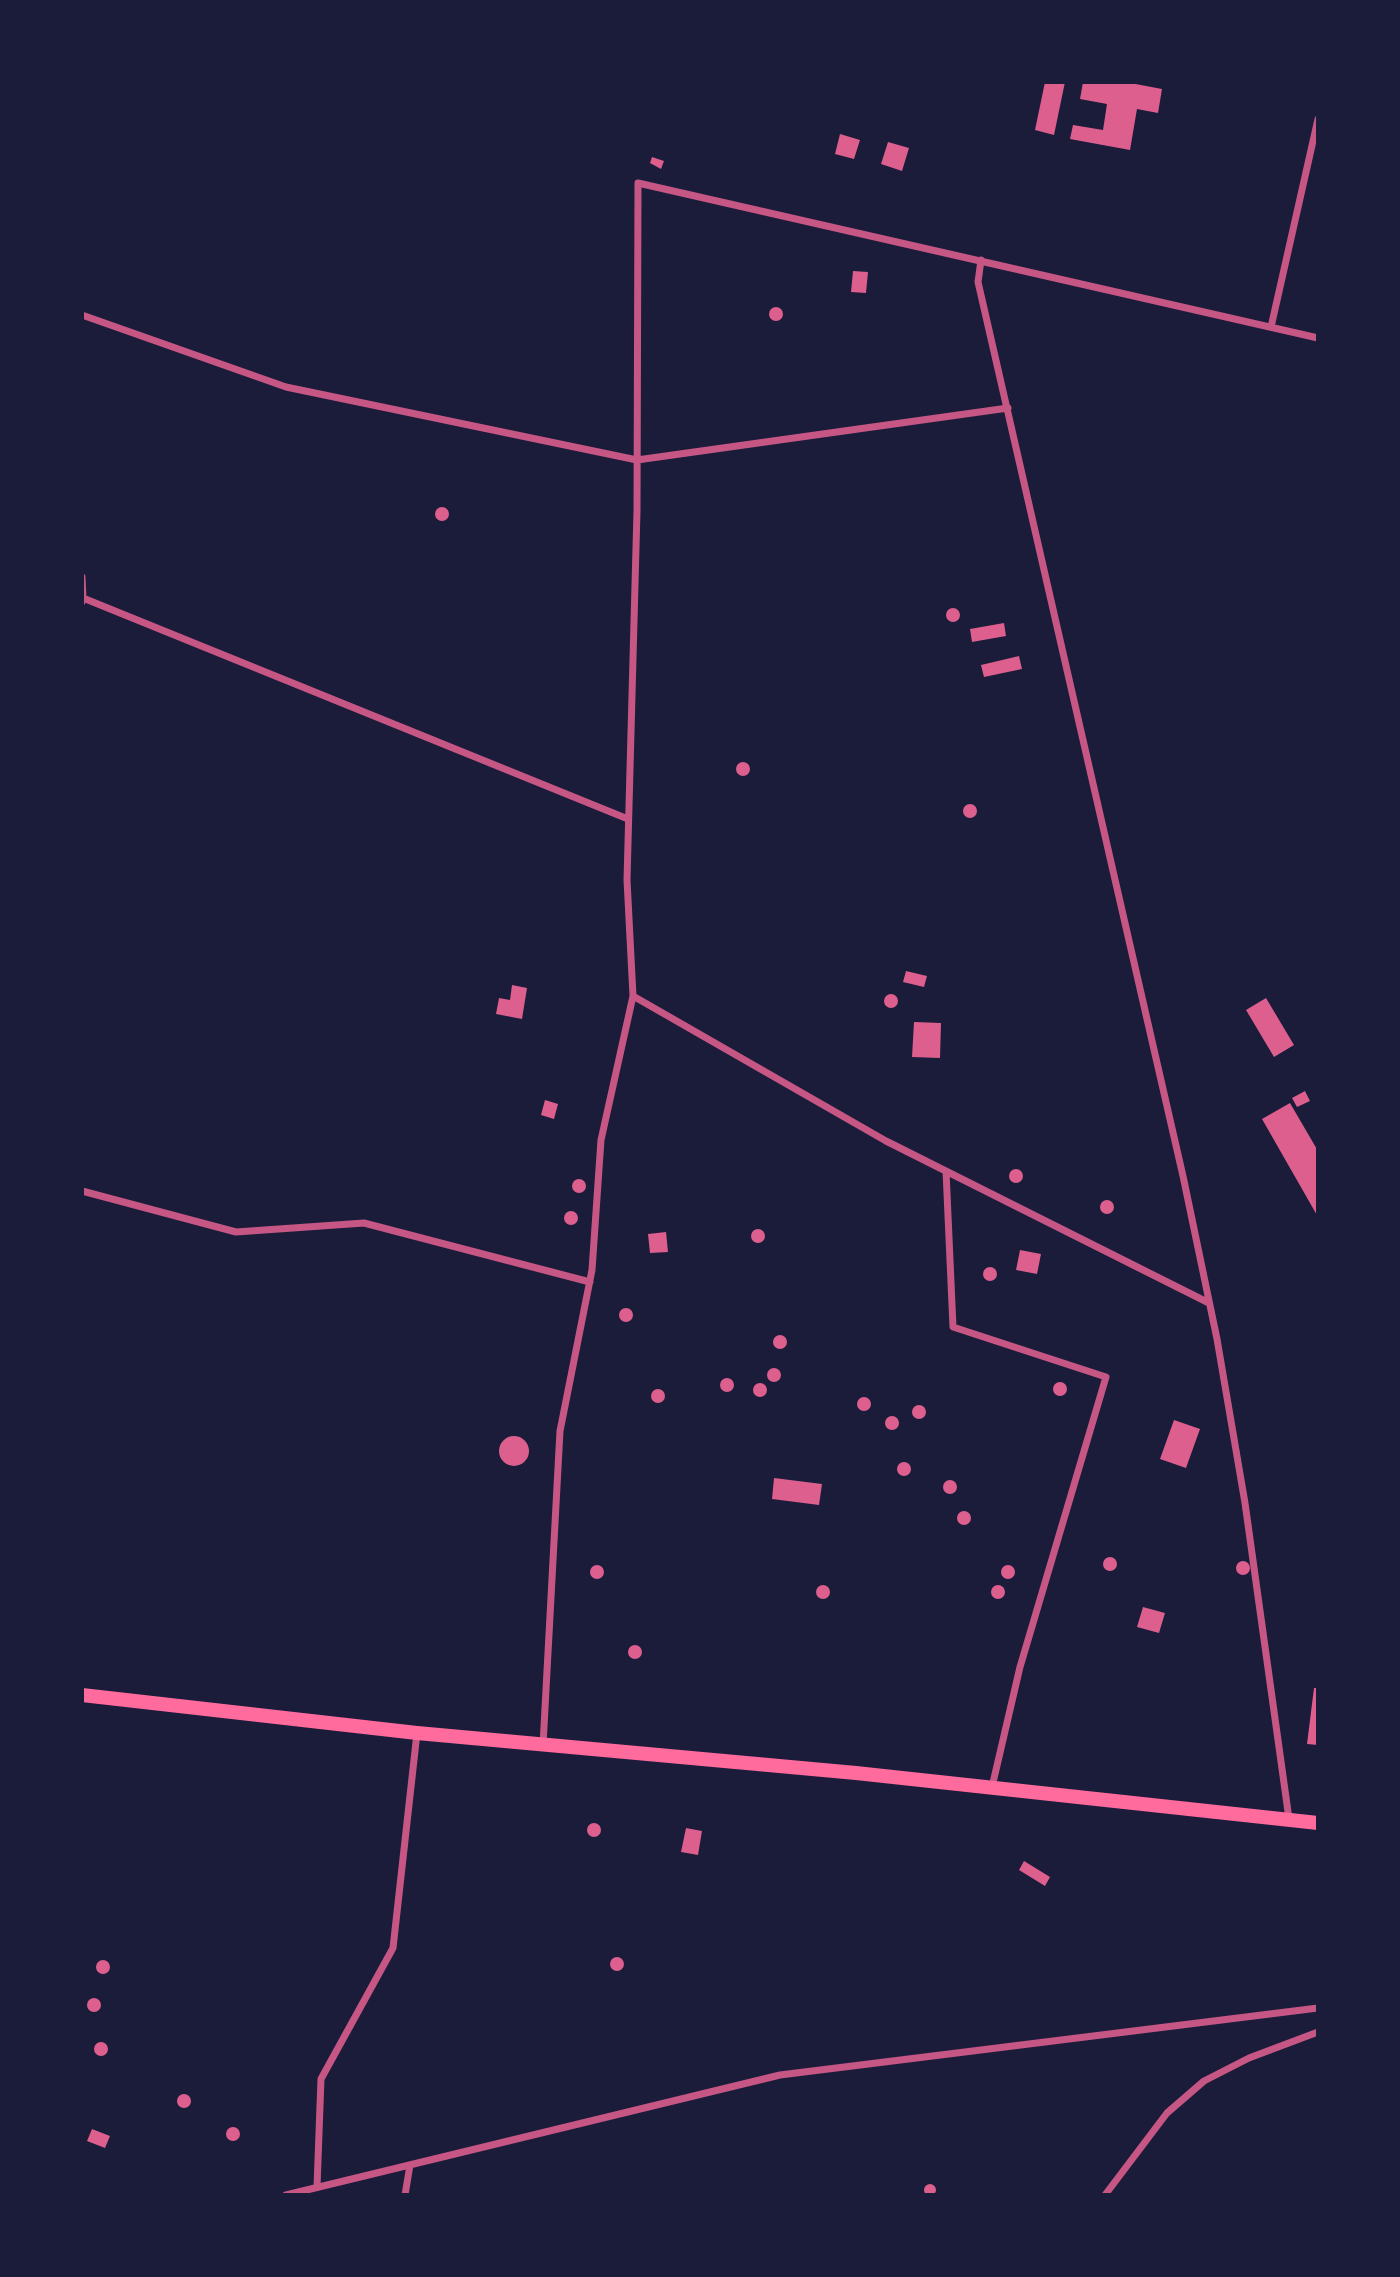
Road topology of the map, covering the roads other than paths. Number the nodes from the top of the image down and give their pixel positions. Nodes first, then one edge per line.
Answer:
1 (1318, 119) edge
2 (981, 260) junction
3 (82, 316) edge
4 (1271, 327) junction
5 (1318, 338) edge
6 (1007, 408) junction
7 (637, 460) junction
8 (82, 577) edge
9 (83, 600) edge
10 (628, 819) junction
11 (633, 996) junction
12 (946, 1171) junction
13 (82, 1191) edge
14 (590, 1282) junction
15 (1209, 1303) junction
16 (82, 1695) edge
17 (417, 1733) junction
18 (543, 1745) junction
19 (992, 1787) junction
20 (1289, 1820) junction
21 (1318, 1823) edge
22 (1318, 2008) edge
23 (1318, 2032) edge
24 (410, 2165) junction
25 (317, 2187) junction
26 (286, 2195) edge
27 (405, 2195) edge
28 (1105, 2195) edge

1 - 4 street
2 - 4 street
2 - 6 street
2 - 7 street
3 - 7 street
4 - 5 street
6 - 7 street
6 - 15 street
7 - 10 street
8 - 9 street
9 - 10 street
10 - 11 street
11 - 12 street
11 - 14 street
12 - 15 street
12 - 19 street
13 - 14 street
14 - 18 street
15 - 20 street
16 - 17 main road
17 - 18 main road
17 - 25 street
18 - 19 main road
19 - 20 main road
20 - 21 main road
22 - 24 street
23 - 28 street
24 - 25 street
24 - 27 street
25 - 26 street

